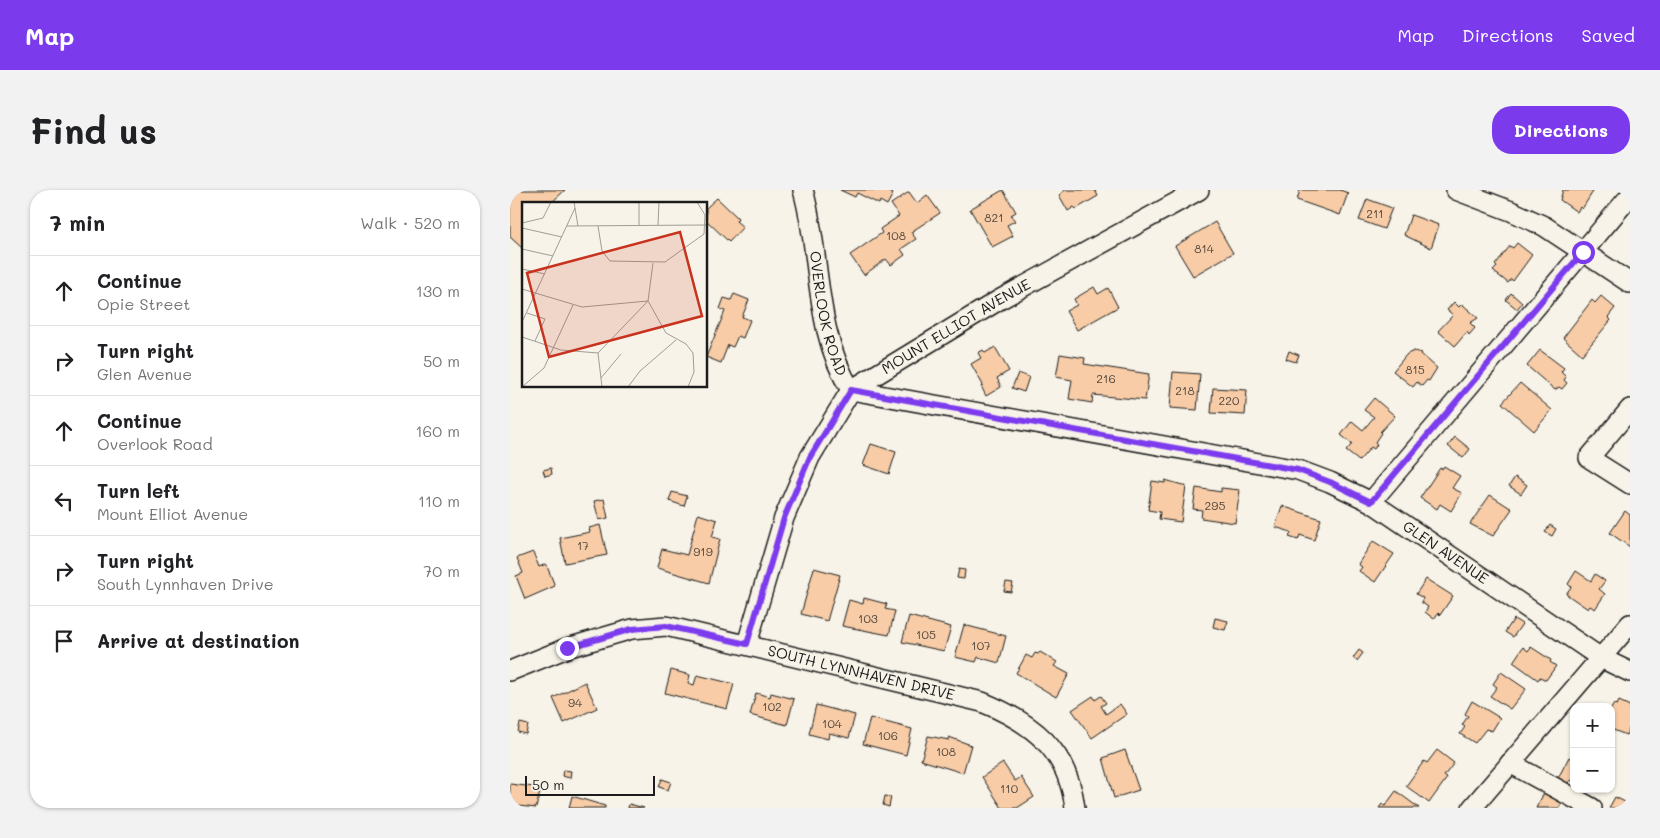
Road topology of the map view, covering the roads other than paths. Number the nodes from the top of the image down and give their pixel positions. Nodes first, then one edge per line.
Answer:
1 (803, 190) edge
2 (1198, 190) edge
3 (1456, 190) edge
4 (1630, 196) edge
5 (1583, 252) junction
6 (1630, 283) edge
7 (851, 390) junction
8 (1630, 409) edge
9 (1250, 462) joint
10 (1630, 484) edge
11 (1371, 502) junction
12 (1630, 624) edge
13 (747, 644) junction
14 (1601, 658) junction
15 (510, 671) edge
16 (1630, 672) edge
17 (1510, 764) junction
18 (1075, 808) edge
19 (1472, 808) edge
20 (1592, 808) edge

1 - 7 street, OVERLOOK ROAD
2 - 7 street, MOUNT ELLIOT AVENUE
3 - 5 street
4 - 5 street
5 - 6 street
5 - 11 street
7 - 9 street, OVERLOOK ROAD
7 - 13 street, MOUNT ELLIOT AVENUE
8 - 10 street
9 - 11 street, GLEN AVENUE
11 - 14 street, GLEN AVENUE
12 - 14 street
13 - 15 street, SOUTH LYNNHAVEN DRIVE
13 - 18 street, SOUTH LYNNHAVEN DRIVE
14 - 16 street, GLEN AVENUE
14 - 17 street
17 - 19 street
17 - 20 street

